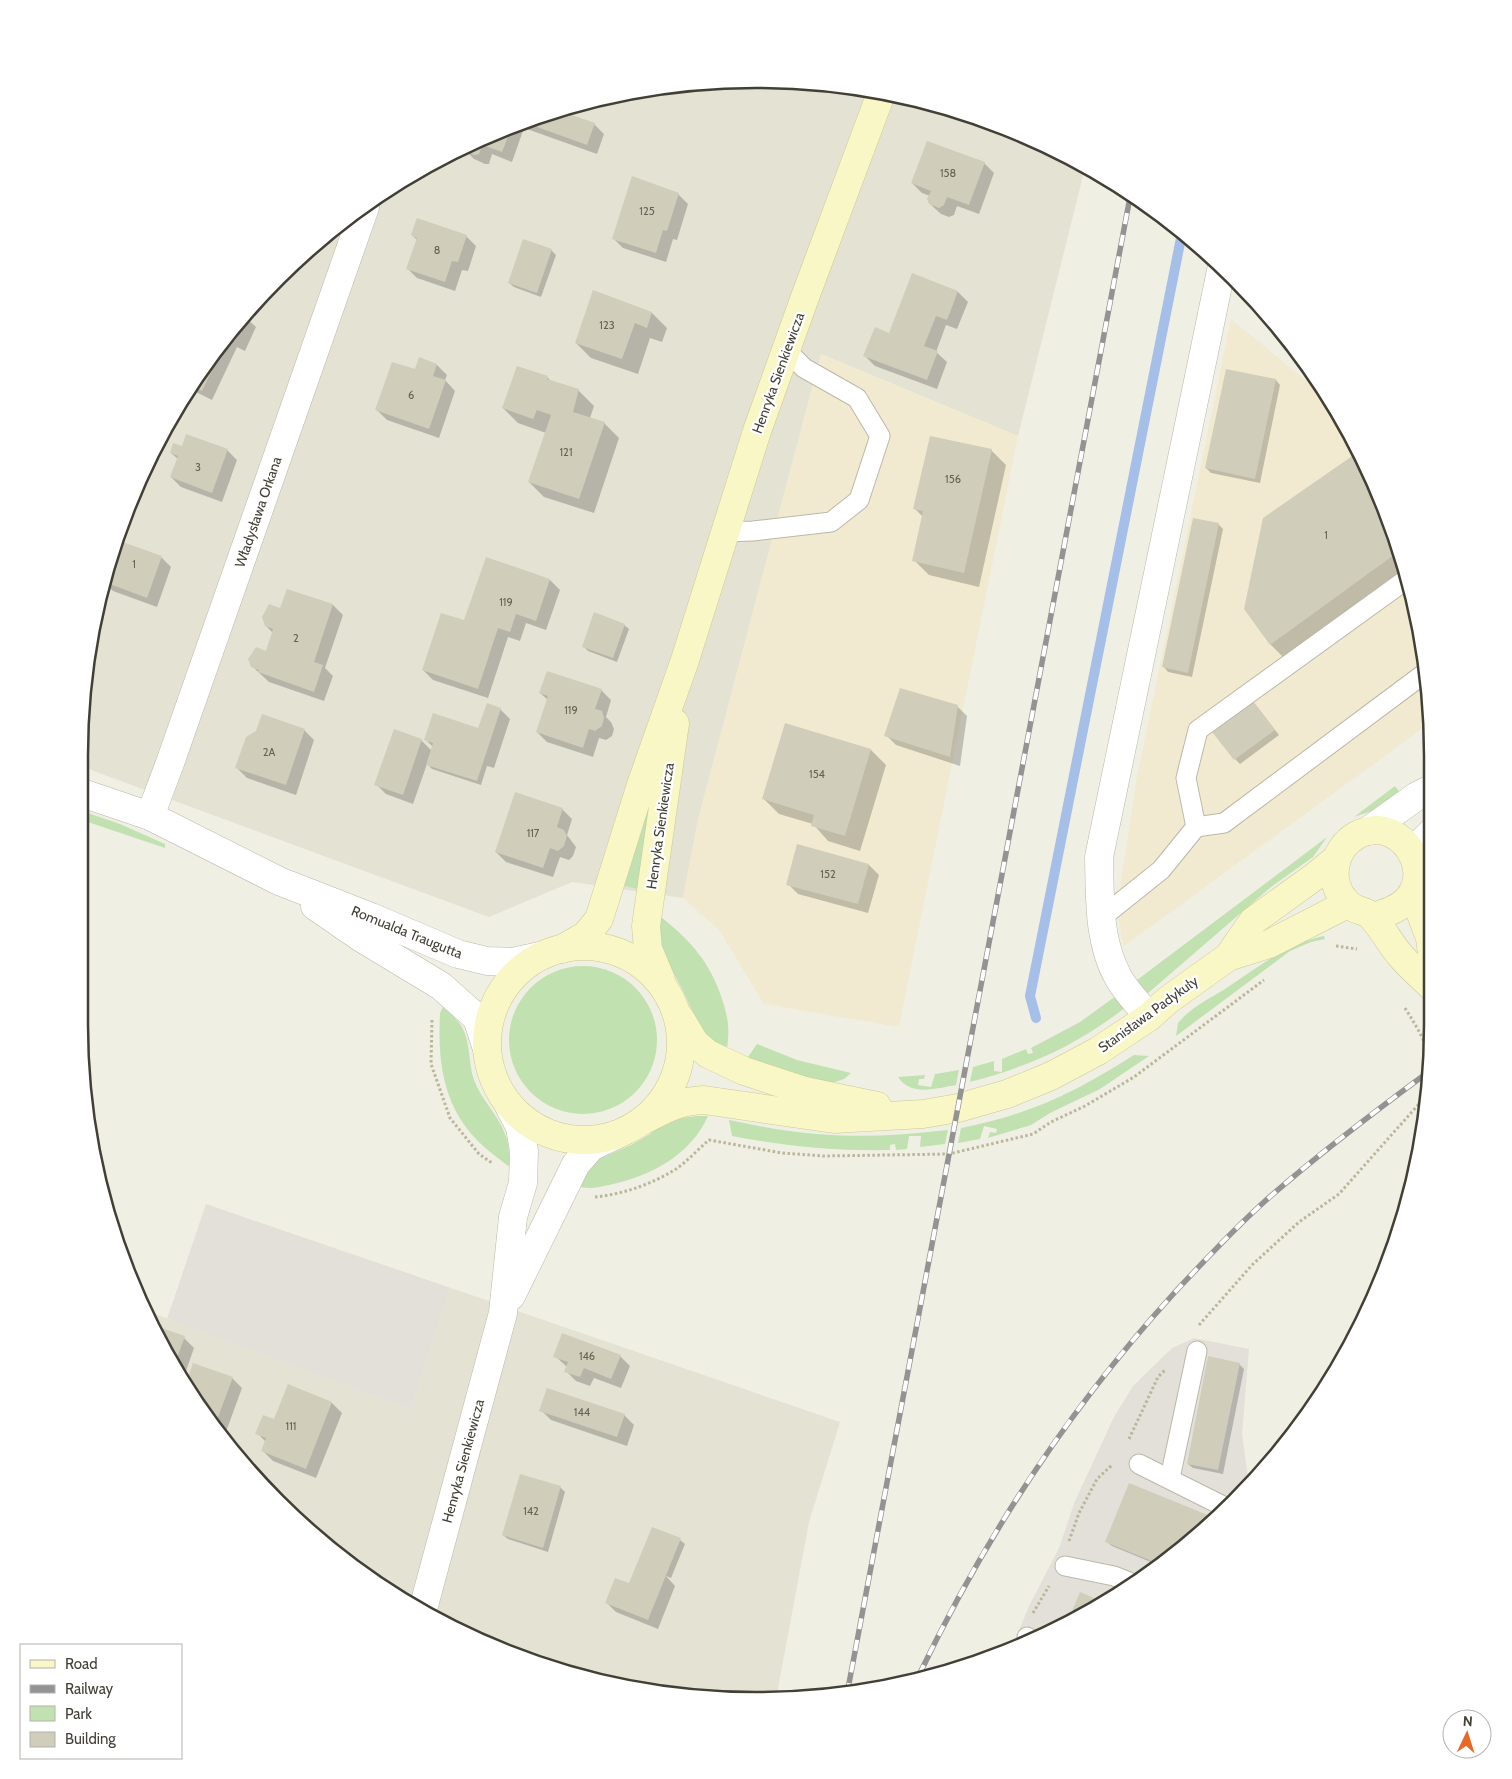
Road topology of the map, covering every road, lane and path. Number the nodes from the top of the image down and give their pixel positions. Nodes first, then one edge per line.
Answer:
1 (879, 99) edge
2 (362, 217) edge
3 (1220, 275) edge
4 (786, 350) junction
5 (725, 532) junction
6 (1402, 583) edge
7 (684, 660) junction
8 (1420, 677) edge
9 (1424, 792) edge
10 (88, 795) edge
11 (150, 816) junction
12 (1196, 827) junction
13 (1368, 832) junction
14 (1424, 840) edge
15 (1412, 852) junction
16 (1336, 859) junction
17 (279, 881) junction
18 (1413, 893) junction
19 (1366, 911) junction
20 (1101, 918) junction
21 (1424, 922) edge
22 (551, 952) junction
23 (1228, 956) junction
24 (1424, 979) edge
25 (669, 997) junction
26 (1403, 1004) dead end
27 (432, 1016) dead end
28 (1149, 1017) junction
29 (1424, 1041) edge
30 (487, 1049) junction
31 (508, 1104) junction
32 (923, 1114) junction
33 (642, 1121) junction
34 (616, 1134) junction
35 (708, 1140) dead end
36 (499, 1168) dead end
37 (591, 1197) dead end
38 (503, 1313) junction
39 (1197, 1351) dead end
40 (1139, 1464) dead end
41 (1170, 1478) junction
42 (1220, 1504) edge
43 (1065, 1566) dead end
44 (1125, 1580) edge
45 (425, 1603) edge

1 - 4 main road, Henryka Sienkiewicza
2 - 11 street, Władysława Orkana
3 - 20 street
4 - 5 main road, Henryka Sienkiewicza
4 - 5 lane
5 - 7 main road, Henryka Sienkiewicza
6 - 12 lane
7 - 22 main road, Henryka Sienkiewicza
7 - 25 main road, Henryka Sienkiewicza
8 - 12 lane
9 - 13 street
10 - 11 street, Romualda Traugutta
11 - 17 street, Romualda Traugutta
12 - 20 lane
13 - 15 main road
13 - 16 main road
14 - 15 street
15 - 18 main road
16 - 19 main road
16 - 23 main road, Stanisława Padykuły
17 - 22 street, Romualda Traugutta
17 - 30 street, Romualda Traugutta
18 - 19 main road
18 - 21 main road
19 - 23 main road, Stanisława Padykuły
19 - 24 main road
20 - 28 street
22 - 25 main road
22 - 30 main road, Henryka Sienkiewicza
23 - 28 main road, Stanisława Padykuły
25 - 32 main road, Stanisława Padykuły
25 - 33 main road
26 - 29 path
27 - 36 path
28 - 32 main road, Stanisława Padykuły
30 - 31 main road, Henryka Sienkiewicza
31 - 34 main road, Stanisława Padykuły
31 - 38 street, Henryka Sienkiewicza
32 - 33 main road, Stanisława Padykuły
33 - 34 main road, Stanisława Padykuły
34 - 38 street, Henryka Sienkiewicza
35 - 37 path
38 - 45 street, Henryka Sienkiewicza
39 - 41 lane
40 - 41 lane
41 - 42 lane
43 - 44 lane

